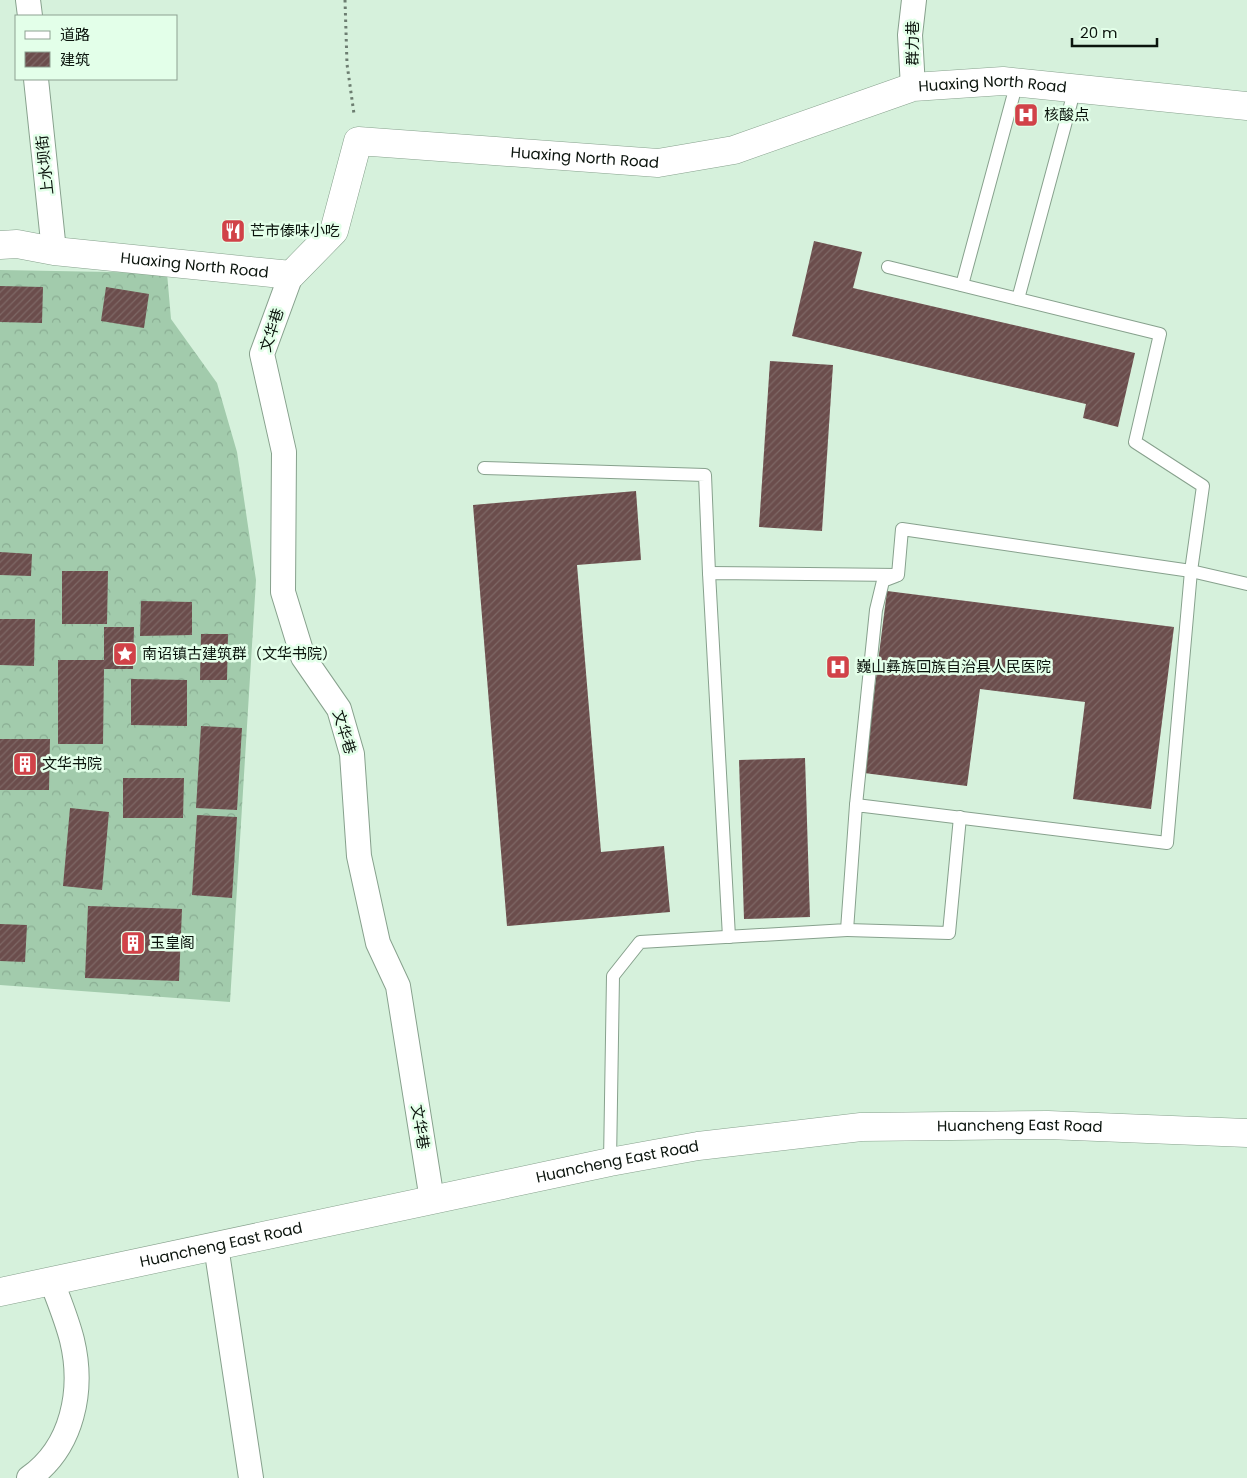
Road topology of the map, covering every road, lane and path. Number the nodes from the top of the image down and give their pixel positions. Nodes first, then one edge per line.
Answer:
1 (28, 0) edge
2 (345, 0) edge
3 (914, 0) edge
4 (30, 15) edge
5 (36, 80) edge
6 (1017, 82) junction
7 (914, 87) junction
8 (1075, 88) junction
9 (1247, 106) edge
10 (358, 140) junction
11 (0, 244) edge
12 (54, 251) junction
13 (888, 267) dead end
14 (291, 275) junction
15 (962, 285) junction
16 (1018, 299) junction
17 (484, 468) dead end
18 (1192, 571) junction
19 (709, 573) junction
20 (898, 575) junction
21 (1247, 584) edge
22 (856, 805) junction
23 (960, 817) junction
24 (847, 930) junction
25 (729, 937) junction
26 (1247, 1133) edge
27 (610, 1162) junction
28 (432, 1200) junction
29 (216, 1246) junction
30 (52, 1282) junction
31 (0, 1292) edge
32 (29, 1478) edge
33 (251, 1478) edge

1 - 4 street
2 - 10 path
3 - 7 street, 群力巷
5 - 12 street, 上水坝街
6 - 7 street, Huaxing North Road
6 - 8 street, Huaxing North Road
6 - 15 lane
7 - 10 street, Huaxing North Road
8 - 9 street, Huaxing North Road
8 - 16 lane
10 - 14 street
11 - 12 street, Huaxing North Road
12 - 14 street, Huaxing North Road
13 - 15 lane
14 - 28 street, 文华巷
15 - 16 lane
16 - 18 lane
17 - 19 lane
18 - 20 lane
18 - 21 lane
18 - 23 lane
19 - 20 lane
19 - 25 lane
20 - 22 lane
22 - 23 lane
22 - 24 lane
23 - 24 lane
24 - 25 lane
25 - 27 lane
26 - 27 street, Huancheng East Road
27 - 28 street, Huancheng East Road
28 - 29 street, Huancheng East Road
29 - 30 street, Huancheng East Road
29 - 33 street
30 - 31 street, Huancheng East Road
30 - 32 street

